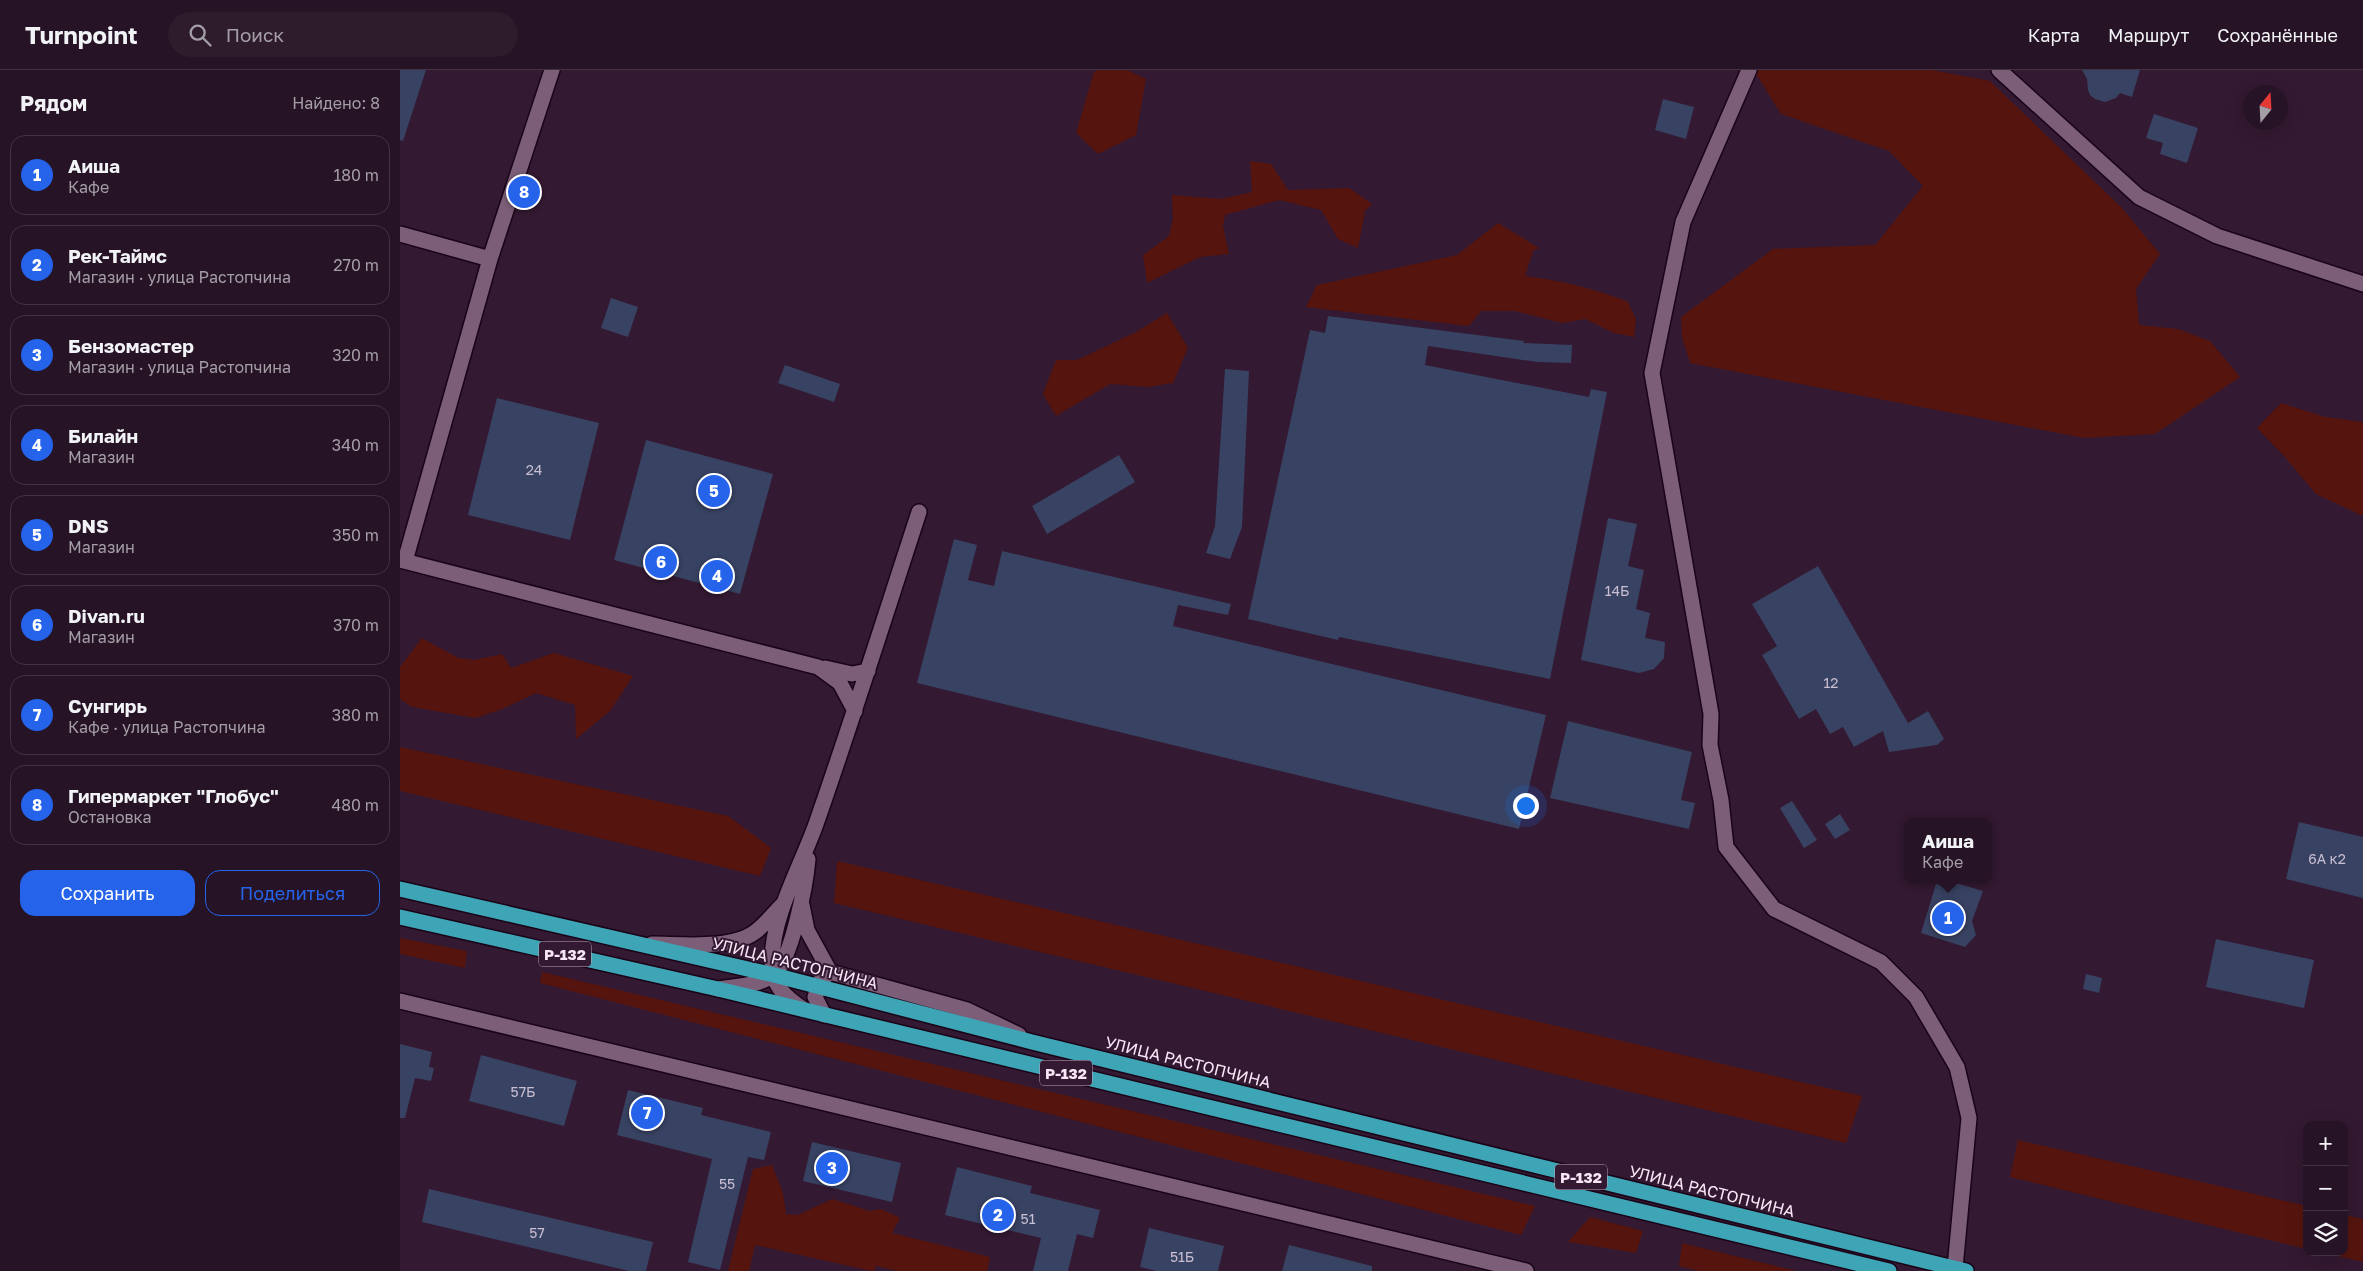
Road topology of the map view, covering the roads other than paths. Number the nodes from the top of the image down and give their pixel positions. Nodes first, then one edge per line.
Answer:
1 (552, 70) edge
2 (1749, 70) edge
3 (1999, 70) edge
4 (400, 234) edge
5 (490, 259) junction
6 (2363, 284) edge
7 (919, 512) dead end
8 (402, 560) edge
9 (818, 666) junction
10 (868, 672) junction
11 (855, 711) junction
12 (809, 843) junction
13 (400, 889) edge
14 (786, 901) junction
15 (802, 905) junction
16 (400, 917) edge
17 (638, 944) junction
18 (830, 972) junction
19 (774, 975) junction
20 (818, 986) junction
21 (718, 989) junction
22 (400, 1001) edge
23 (804, 1010) junction
24 (824, 1015) junction
25 (1032, 1042) junction
26 (1854, 1267) edge
27 (1960, 1270) edge
28 (1526, 1271) edge
29 (1889, 1271) edge

1 - 5 street
2 - 27 street
3 - 6 street
4 - 5 street
5 - 8 street
7 - 10 street
8 - 9 street
9 - 10 street
9 - 11 street
10 - 11 street
11 - 12 street
12 - 14 street
12 - 15 street
13 - 17 highway, УЛИЦА РАСТОПЧИНА / Р-132
14 - 17 street
14 - 19 street
15 - 18 street
15 - 19 street
16 - 21 highway, Р-132
17 - 19 highway, УЛИЦА РАСТОПЧИНА / Р-132
18 - 20 street
18 - 25 street
19 - 20 highway, УЛИЦА РАСТОПЧИНА / Р-132
19 - 21 street
19 - 23 street
20 - 24 street
20 - 25 highway, УЛИЦА РАСТОПЧИНА / Р-132
21 - 23 highway, Р-132
22 - 28 street
23 - 24 highway, Р-132
24 - 26 highway, Р-132
25 - 27 highway, УЛИЦА РАСТОПЧИНА / Р-132
26 - 29 highway, Р-132

